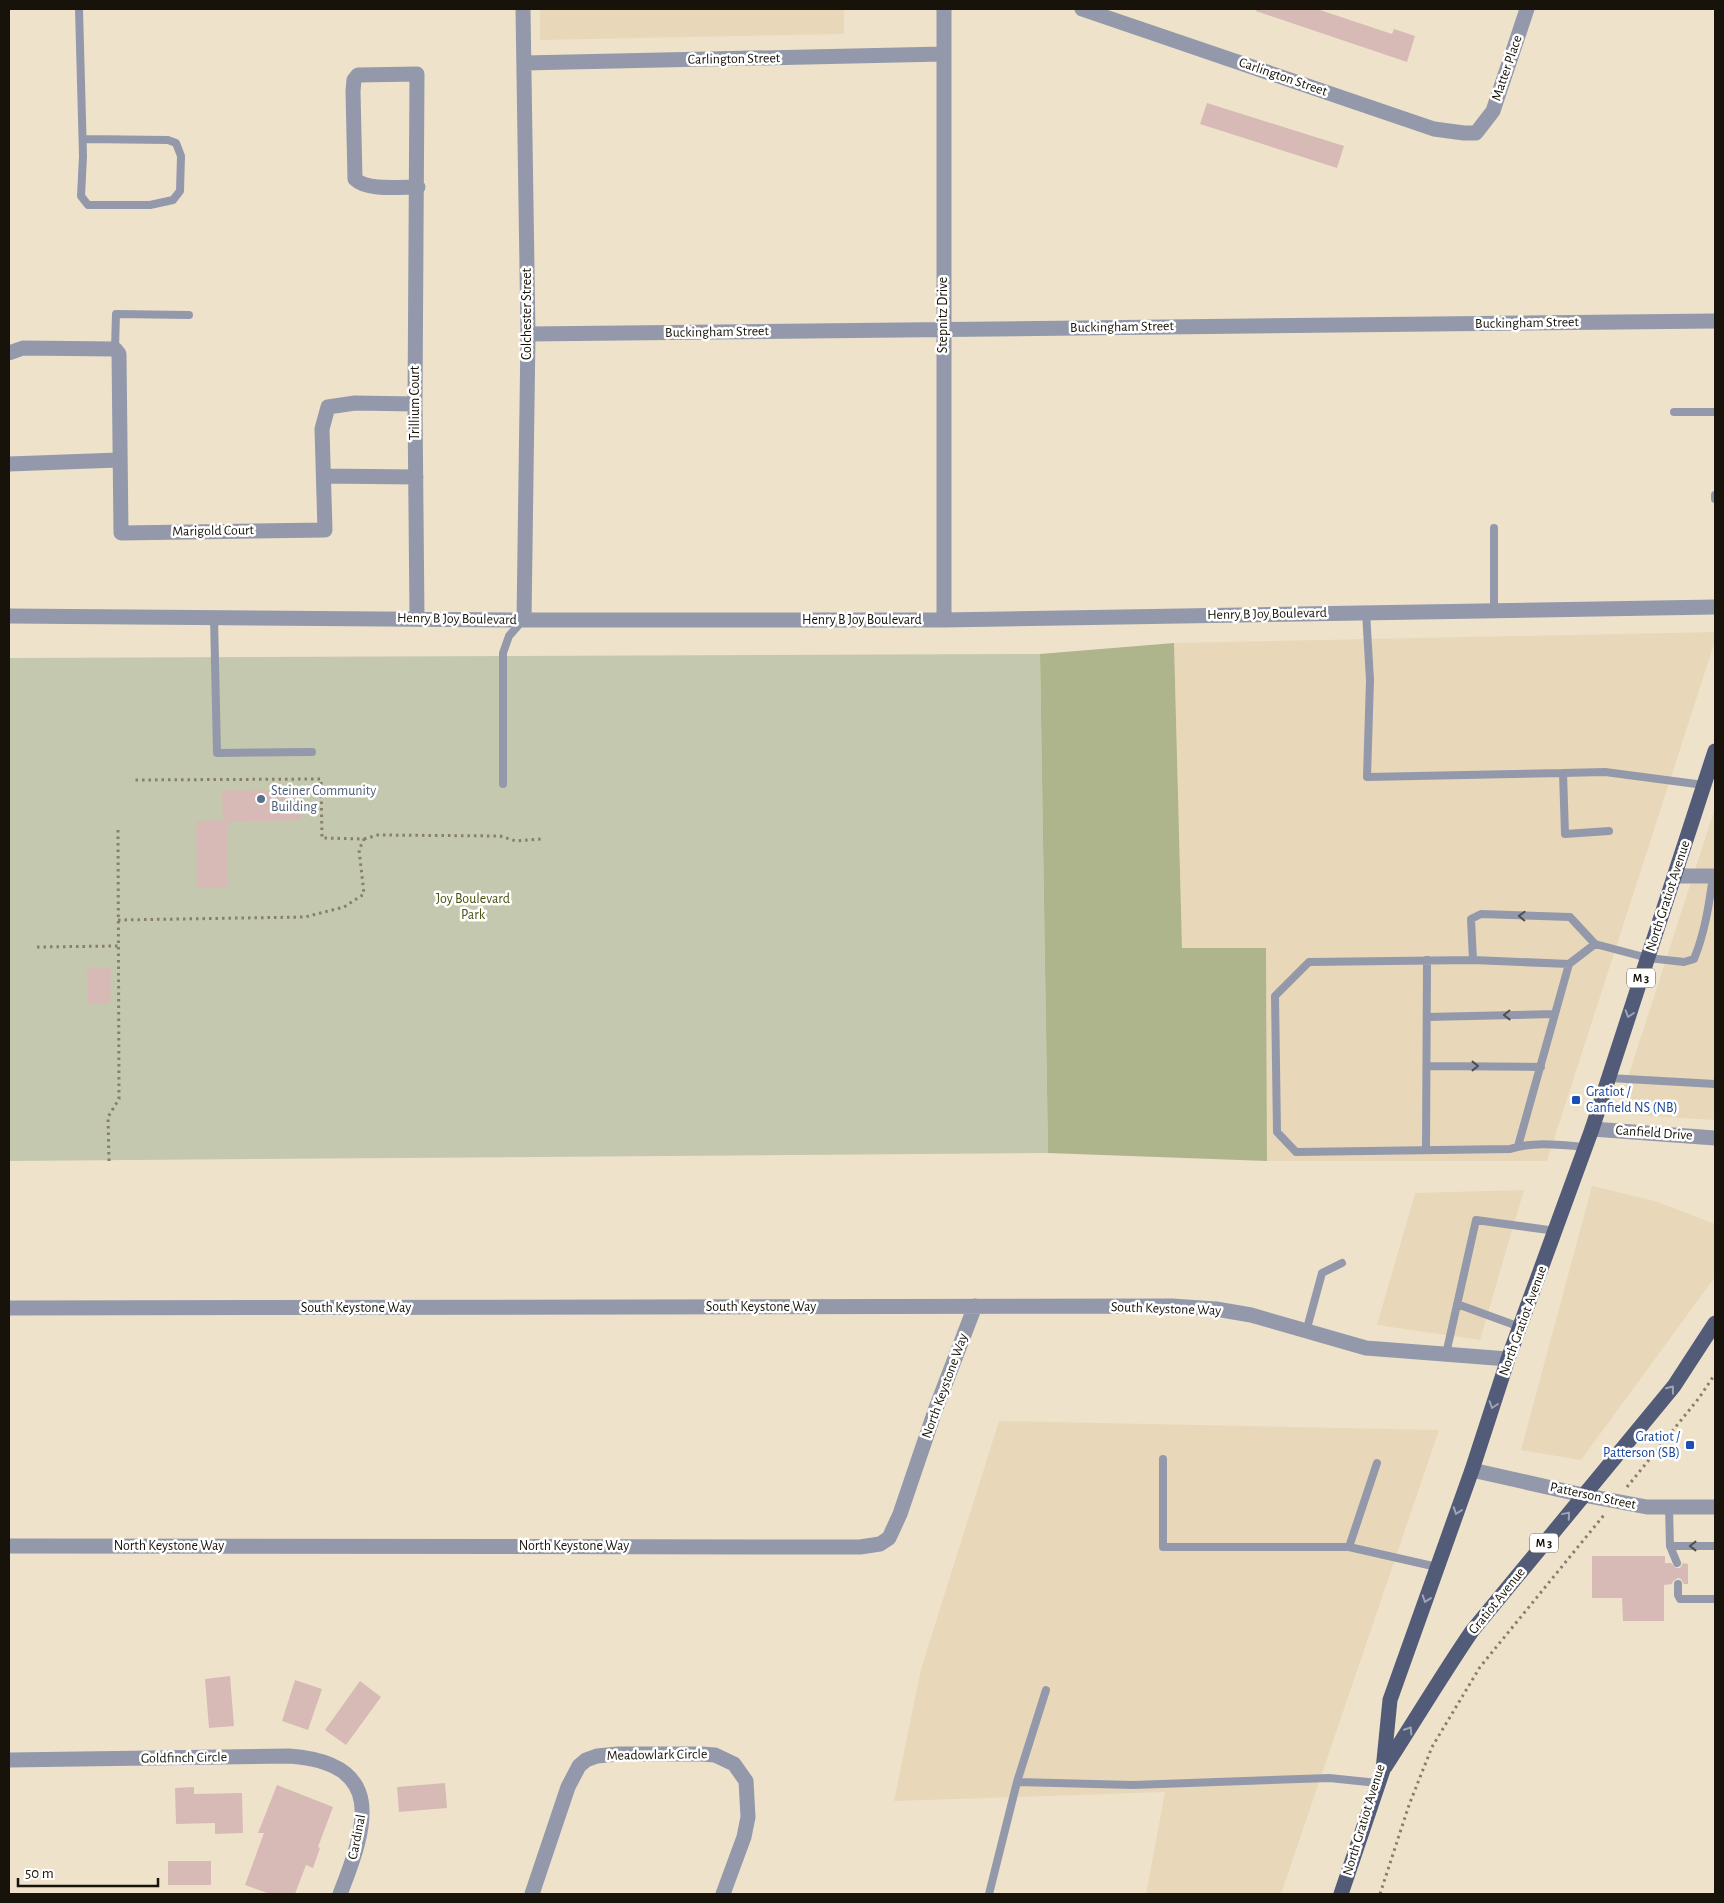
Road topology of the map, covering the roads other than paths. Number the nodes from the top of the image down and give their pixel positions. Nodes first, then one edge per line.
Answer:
1 (79, 9) edge
2 (523, 9) edge
3 (944, 9) edge
4 (1082, 9) edge
5 (1527, 9) edge
6 (944, 54) junction
7 (524, 63) junction
8 (1483, 125) joint
9 (83, 139) junction
10 (418, 187) junction
11 (189, 315) dead end
12 (1715, 321) edge
13 (943, 329) junction
14 (528, 334) junction
15 (116, 349) junction
16 (9, 353) edge
17 (414, 404) junction
18 (1674, 412) dead end
19 (1715, 412) edge
20 (120, 460) junction
21 (9, 464) edge
22 (324, 476) junction
23 (416, 477) junction
24 (1715, 495) edge
25 (1715, 499) edge
26 (1494, 528) dead end
27 (1715, 607) edge
28 (1494, 610) junction
29 (1366, 612) junction
30 (9, 616) edge
31 (214, 618) junction
32 (416, 618) junction
33 (524, 620) junction
34 (944, 620) junction
35 (1715, 751) edge
36 (312, 752) dead end
37 (1563, 773) junction
38 (504, 784) dead end
39 (1704, 785) junction
40 (1609, 831) dead end
41 (1674, 876) junction
42 (1714, 876) edge
43 (1595, 944) junction
44 (1648, 958) junction
45 (1427, 960) junction
46 (1473, 960) junction
47 (1570, 964) junction
48 (1555, 1014) junction
49 (1427, 1017) junction
50 (1427, 1066) junction
51 (1540, 1067) junction
52 (1608, 1078) junction
53 (1715, 1084) edge
54 (1592, 1129) junction
55 (1715, 1138) edge
56 (1518, 1146) junction
57 (1586, 1147) junction
58 (1426, 1150) junction
59 (1556, 1231) junction
60 (1342, 1263) dead end
61 (1457, 1304) junction
62 (975, 1306) junction
63 (9, 1308) edge
64 (1715, 1323) edge
65 (1520, 1327) junction
66 (1306, 1332) junction
67 (1446, 1354) junction
68 (1508, 1359) junction
69 (1163, 1459) dead end
70 (1378, 1463) dead end
71 (1472, 1470) junction
72 (1583, 1496) junction
73 (1670, 1507) junction
74 (1715, 1507) edge
75 (9, 1546) edge
76 (1670, 1546) junction
77 (1715, 1546) edge
78 (1349, 1547) junction
79 (1677, 1563) dead end
80 (1437, 1567) junction
81 (1678, 1584) dead end
82 (1715, 1599) edge
83 (1046, 1690) dead end
84 (9, 1760) edge
85 (1380, 1777) junction
86 (353, 1780) joint
87 (1017, 1782) junction
88 (340, 1894) edge
89 (532, 1894) edge
90 (723, 1894) edge
91 (988, 1894) edge
92 (1341, 1894) edge

1 - 9 lane
2 - 7 street, Colchester Street
3 - 6 street, Stepnitz Drive
4 - 8 street, Carlington Street
5 - 8 street, Matter Place
6 - 7 street, Carlington Street
6 - 13 street, Stepnitz Drive
7 - 14 street, Colchester Street
9 - 9 lane
10 - 10 street, Trillium Court
10 - 17 street, Trillium Court
11 - 15 lane
12 - 13 street, Buckingham Street
13 - 14 street, Buckingham Street
13 - 34 street, Stepnitz Drive
14 - 33 street, Colchester Street
15 - 16 street
15 - 20 street, Marigold Court
17 - 22 street, Marigold Court
17 - 23 street, Trillium Court
18 - 19 lane
20 - 21 street
20 - 22 street, Marigold Court
22 - 23 street
23 - 32 street, Trillium Court
24 - 25 lane
26 - 28 lane
27 - 28 street, Henry B Joy Boulevard
28 - 29 street, Henry B Joy Boulevard
29 - 34 street, Henry B Joy Boulevard
29 - 37 lane
30 - 31 street, Henry B Joy Boulevard
31 - 32 street, Henry B Joy Boulevard
31 - 36 lane
32 - 33 street, Henry B Joy Boulevard
33 - 34 street, Henry B Joy Boulevard
33 - 38 lane
35 - 39 main road, North Gratiot Avenue / M 3
37 - 39 lane
37 - 40 lane
39 - 41 main road, North Gratiot Avenue / M 3
41 - 42 street
41 - 44 main road, North Gratiot Avenue / M 3
42 - 44 lane
43 - 44 lane
43 -> 46 lane
43 - 47 lane
44 -> 52 main road, North Gratiot Avenue / M 3
45 - 46 lane
45 - 49 lane
45 - 58 lane
46 - 47 lane
47 - 48 lane
48 -> 49 lane
48 - 51 lane
49 - 50 lane
50 -> 51 lane
50 - 58 lane
51 - 56 lane
52 - 53 lane
52 - 54 main road, North Gratiot Avenue / M 3
54 - 55 street, Canfield Drive
54 - 57 main road, North Gratiot Avenue / M 3
56 - 57 lane
56 - 58 lane
57 - 59 main road, North Gratiot Avenue / M 3
59 - 61 lane
59 - 65 main road, North Gratiot Avenue / M 3
60 - 66 lane
61 - 65 lane
61 - 67 lane
62 - 63 street, South Keystone Way
62 - 66 street, South Keystone Way
62 - 75 street, North Keystone Way
72 -> 64 main road, Gratiot Avenue / M 3
65 - 68 main road, North Gratiot Avenue / M 3
66 - 67 street, South Keystone Way
67 - 68 street, South Keystone Way
68 -> 71 main road, North Gratiot Avenue / M 3
69 - 78 lane
70 - 78 lane
71 - 72 street, Patterson Street
71 -> 80 main road, North Gratiot Avenue / M 3
72 - 73 street, Patterson Street
85 -> 72 main road, Gratiot Avenue / M 3
73 - 74 street, Patterson Street
73 - 76 lane
77 -> 76 lane
76 - 79 lane
78 - 80 lane
80 -> 85 main road, North Gratiot Avenue / M 3
81 - 82 lane
83 - 87 lane
84 - 86 street, Goldfinch Circle
85 - 87 lane
85 - 92 main road, North Gratiot Avenue / M 3
86 - 88 street, Cardinal
87 - 91 lane
89 - 90 street, Meadowlark Circle

